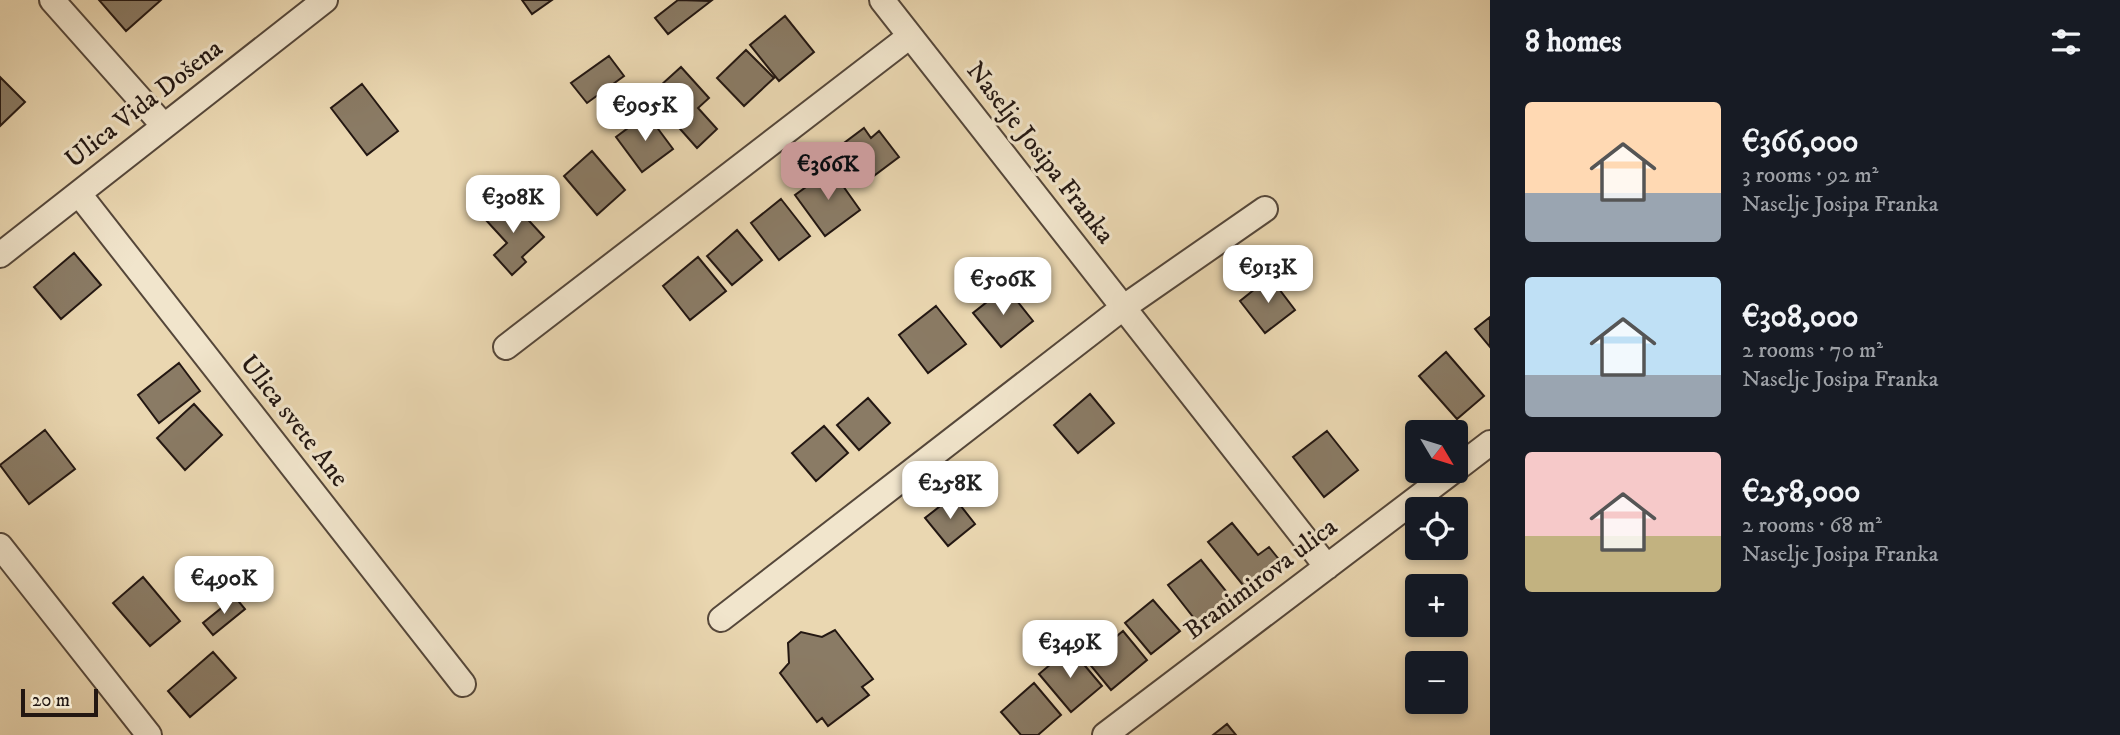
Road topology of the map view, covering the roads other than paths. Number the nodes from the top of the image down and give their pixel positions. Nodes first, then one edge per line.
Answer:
1 (52, 0) edge
2 (325, 0) edge
3 (882, 0) edge
4 (910, 36) junction
5 (164, 126) junction
6 (79, 194) junction
7 (1265, 209) dead end
8 (0, 255) edge
9 (1124, 307) junction
10 (506, 347) dead end
11 (1490, 443) edge
12 (1468, 460) edge
13 (1438, 483) edge
14 (0, 546) edge
15 (1326, 567) junction
16 (721, 619) dead end
17 (463, 684) dead end
18 (149, 735) edge
19 (1105, 735) edge

1 - 5 street
2 - 5 street, Ulica Vida Došena
3 - 4 street, Naselje Josipa Franka
4 - 9 street, Naselje Josipa Franka
4 - 10 street
5 - 6 street, Ulica Vida Došena
6 - 8 street, Ulica Vida Došena
6 - 17 street, Ulica svete Ane
7 - 9 street
9 - 15 street, Naselje Josipa Franka
9 - 16 street
11 - 12 street, Branimirova ulica
13 - 15 street, Branimirova ulica
14 - 18 street
15 - 19 street, Branimirova ulica

